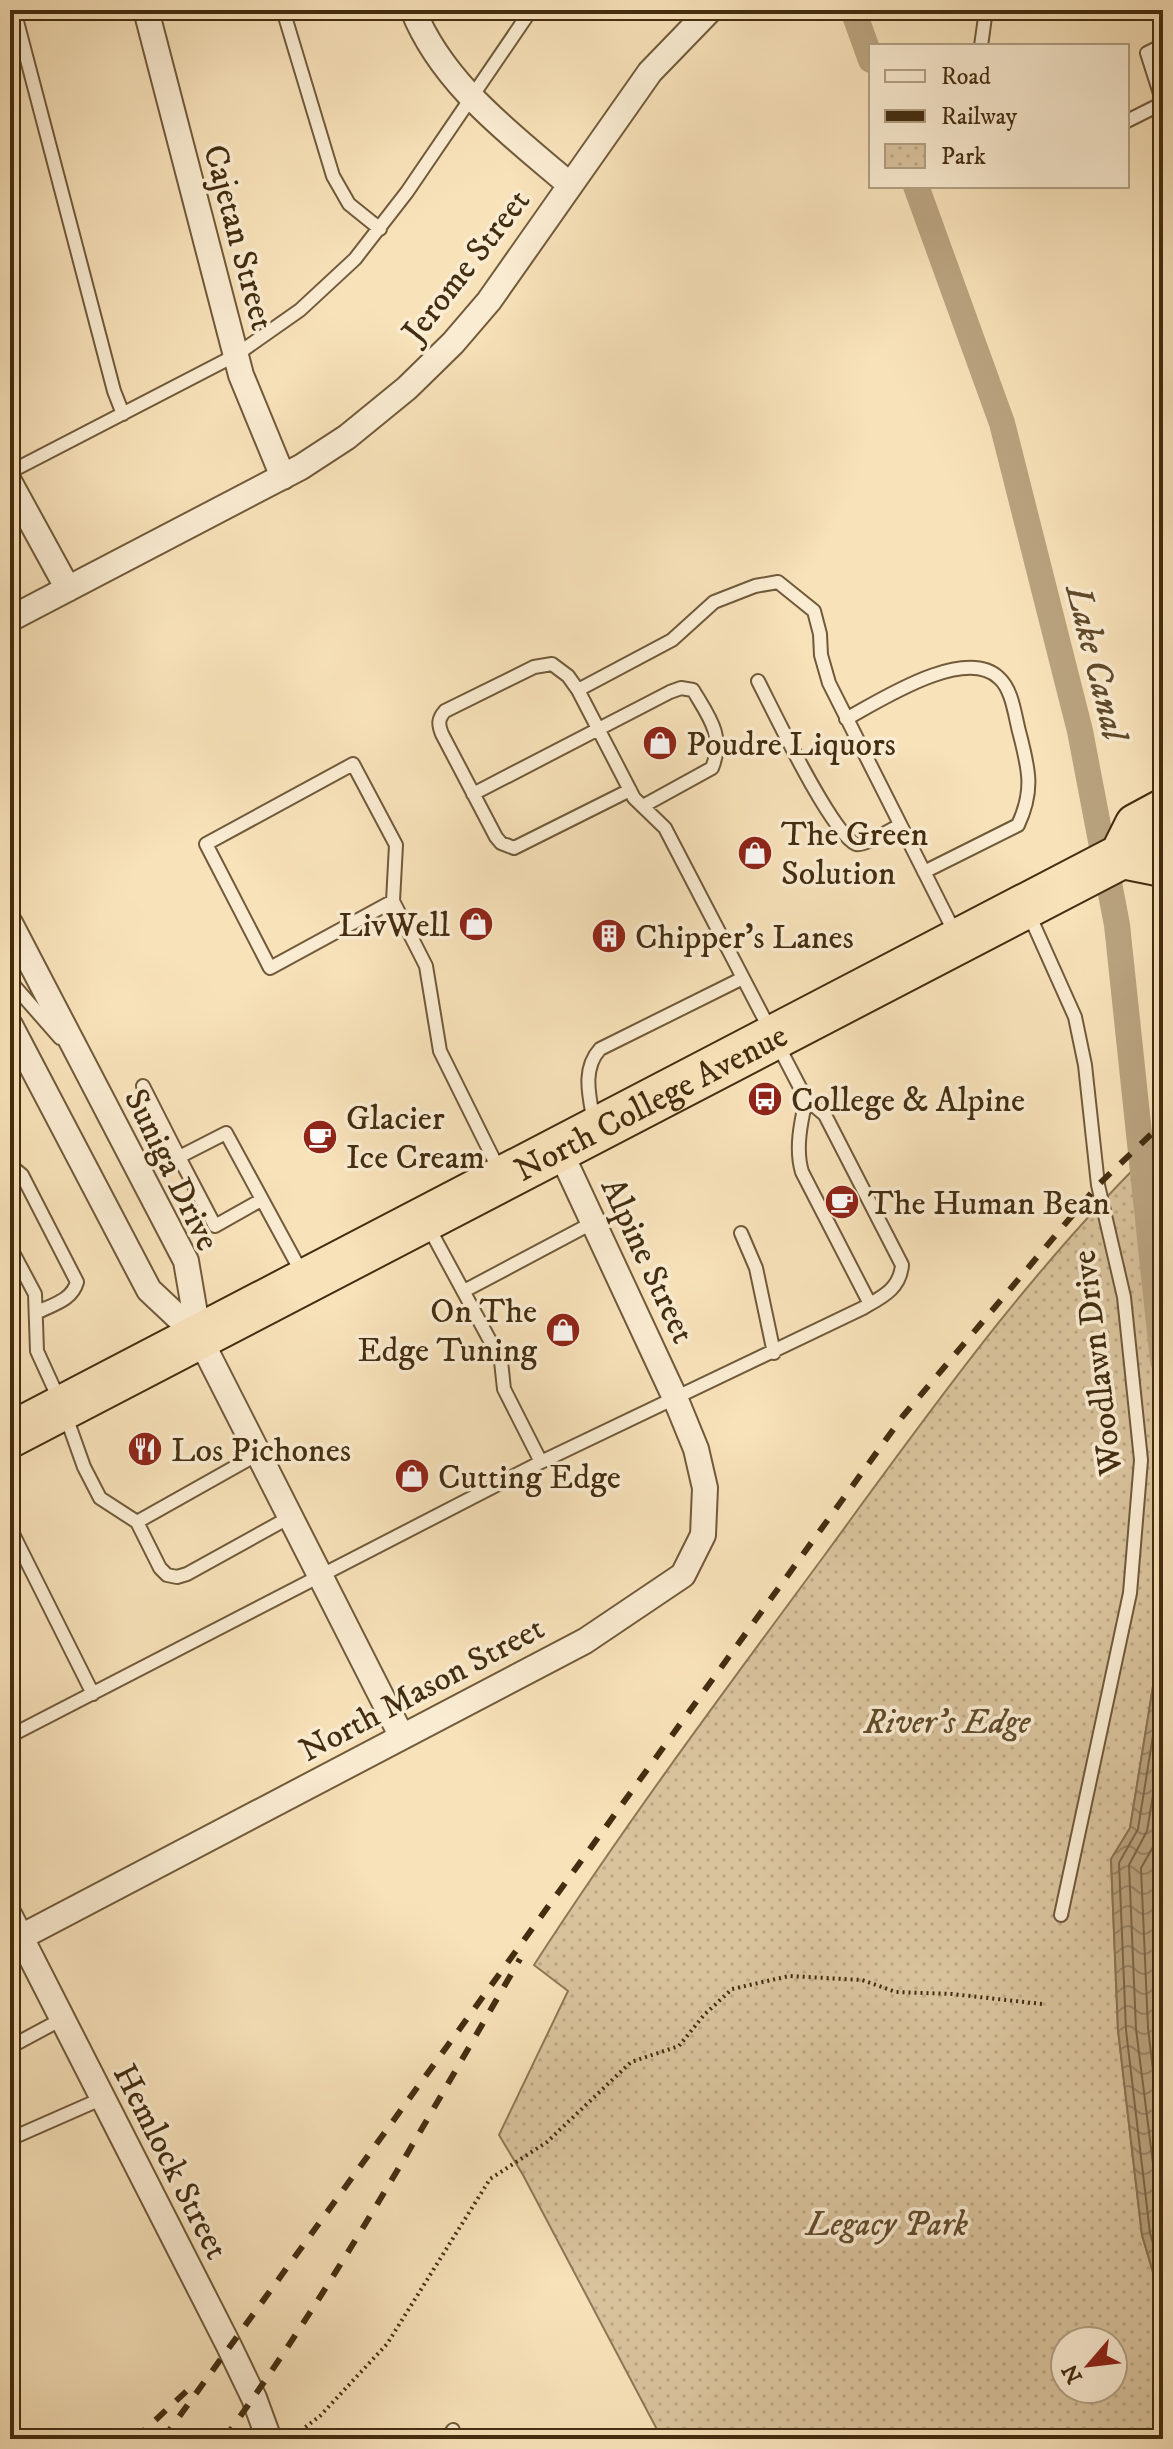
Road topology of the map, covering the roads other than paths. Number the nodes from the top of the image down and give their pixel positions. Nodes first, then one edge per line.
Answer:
1 (14, 10) edge
2 (146, 10) edge
3 (283, 10) edge
4 (413, 10) edge
5 (531, 10) edge
6 (710, 10) edge
7 (986, 10) edge
8 (981, 44) edge
9 (1163, 45) edge
10 (472, 98) junction
11 (1163, 103) edge
12 (1129, 120) edge
13 (570, 185) junction
14 (380, 229) junction
15 (236, 355) junction
16 (123, 414) junction
17 (10, 472) edge
18 (283, 477) junction
19 (10, 483) edge
20 (68, 589) junction
21 (10, 619) edge
22 (758, 681) dead end
23 (578, 690) junction
24 (846, 719) junction
25 (599, 730) junction
26 (630, 790) junction
27 (473, 794) junction
28 (643, 806) junction
29 (1163, 812) edge
30 (900, 825) junction
31 (1143, 858) edge
32 (924, 872) junction
33 (393, 901) junction
34 (1025, 906) junction
35 (10, 923) edge
36 (959, 941) junction
37 (743, 978) junction
38 (10, 981) edge
39 (10, 1025) edge
40 (774, 1037) junction
41 (84, 1065) junction
42 (143, 1086) dead end
43 (806, 1099) junction
44 (577, 1140) junction
45 (179, 1157) junction
46 (10, 1165) edge
47 (504, 1178) junction
48 (261, 1200) junction
49 (425, 1219) junction
50 (594, 1222) junction
51 (741, 1233) dead end
52 (10, 1247) edge
53 (306, 1282) junction
54 (464, 1291) junction
55 (870, 1304) junction
56 (38, 1312) junction
57 (199, 1337) junction
58 (774, 1353) junction
59 (676, 1400) junction
60 (63, 1408) junction
61 (10, 1435) edge
62 (258, 1454) junction
63 (541, 1462) junction
64 (290, 1517) junction
65 (137, 1522) junction
66 (10, 1528) edge
67 (321, 1577) junction
68 (93, 1694) junction
69 (10, 1736) edge
70 (402, 1737) junction
71 (1061, 1915) dead end
72 (16, 1926) edge
73 (62, 2019) junction
74 (10, 2047) edge
75 (101, 2099) junction
76 (10, 2139) edge
77 (269, 2439) edge

1 - 16 lane
2 - 15 street, Cajetan Street
3 - 14 lane
4 - 10 street
5 - 10 lane
6 - 13 street, Jerome Street
7 - 8 lane
9 - 11 lane
10 - 13 street
10 - 14 lane
11 - 12 lane
13 - 18 street, Jerome Street
14 - 15 lane
15 - 16 lane
15 - 18 street, Cajetan Street
16 - 17 lane
18 - 20 street, Jerome Street
19 - 20 street
20 - 21 street, Jerome Street
22 - 30 lane
23 - 24 lane
23 - 25 lane
23 - 27 lane
24 - 30 lane
24 - 32 lane
25 - 26 lane
25 - 27 lane
25 - 28 lane
26 - 27 lane
26 - 28 lane
28 - 37 lane
29 - 31 highway, North College Avenue
30 - 32 lane
31 - 34 highway, North College Avenue
32 - 36 lane
33 - 33 lane
33 - 47 lane
34 - 36 highway, North College Avenue
34 - 71 lane, Woodlawn Drive
35 - 41 street, Suniga Drive
36 - 40 highway, North College Avenue
37 - 40 lane
37 - 44 lane
38 - 41 lane
39 - 57 street
40 - 43 lane
40 - 44 highway, North College Avenue
41 - 57 street, Suniga Drive
42 - 45 lane
43 - 55 lane
43 - 55 lane
44 - 47 highway, North College Avenue
44 - 50 street, Alpine Street
45 - 48 lane
45 - 48 lane
46 - 56 lane
47 - 49 highway, North College Avenue
48 - 53 lane
49 - 53 highway, North College Avenue
49 - 54 lane
50 - 54 lane
50 - 59 street, Alpine Street
51 - 58 lane
52 - 56 lane
53 - 57 highway, North College Avenue
54 - 63 lane
55 - 58 lane
56 - 60 lane
57 - 60 highway, North College Avenue
57 - 62 street
58 - 59 lane
59 - 63 lane
59 - 70 street, North Mason Street
60 - 61 highway, North College Avenue
60 - 65 lane
62 - 64 street
62 - 65 lane
63 - 67 lane
64 - 65 lane
64 - 67 street
66 - 68 lane
67 - 68 lane
67 - 70 street
68 - 69 lane
70 - 72 street, North Mason Street
72 - 73 street, Hemlock Street
73 - 74 lane
73 - 75 street, Hemlock Street
75 - 76 lane
75 - 77 street, Hemlock Street

